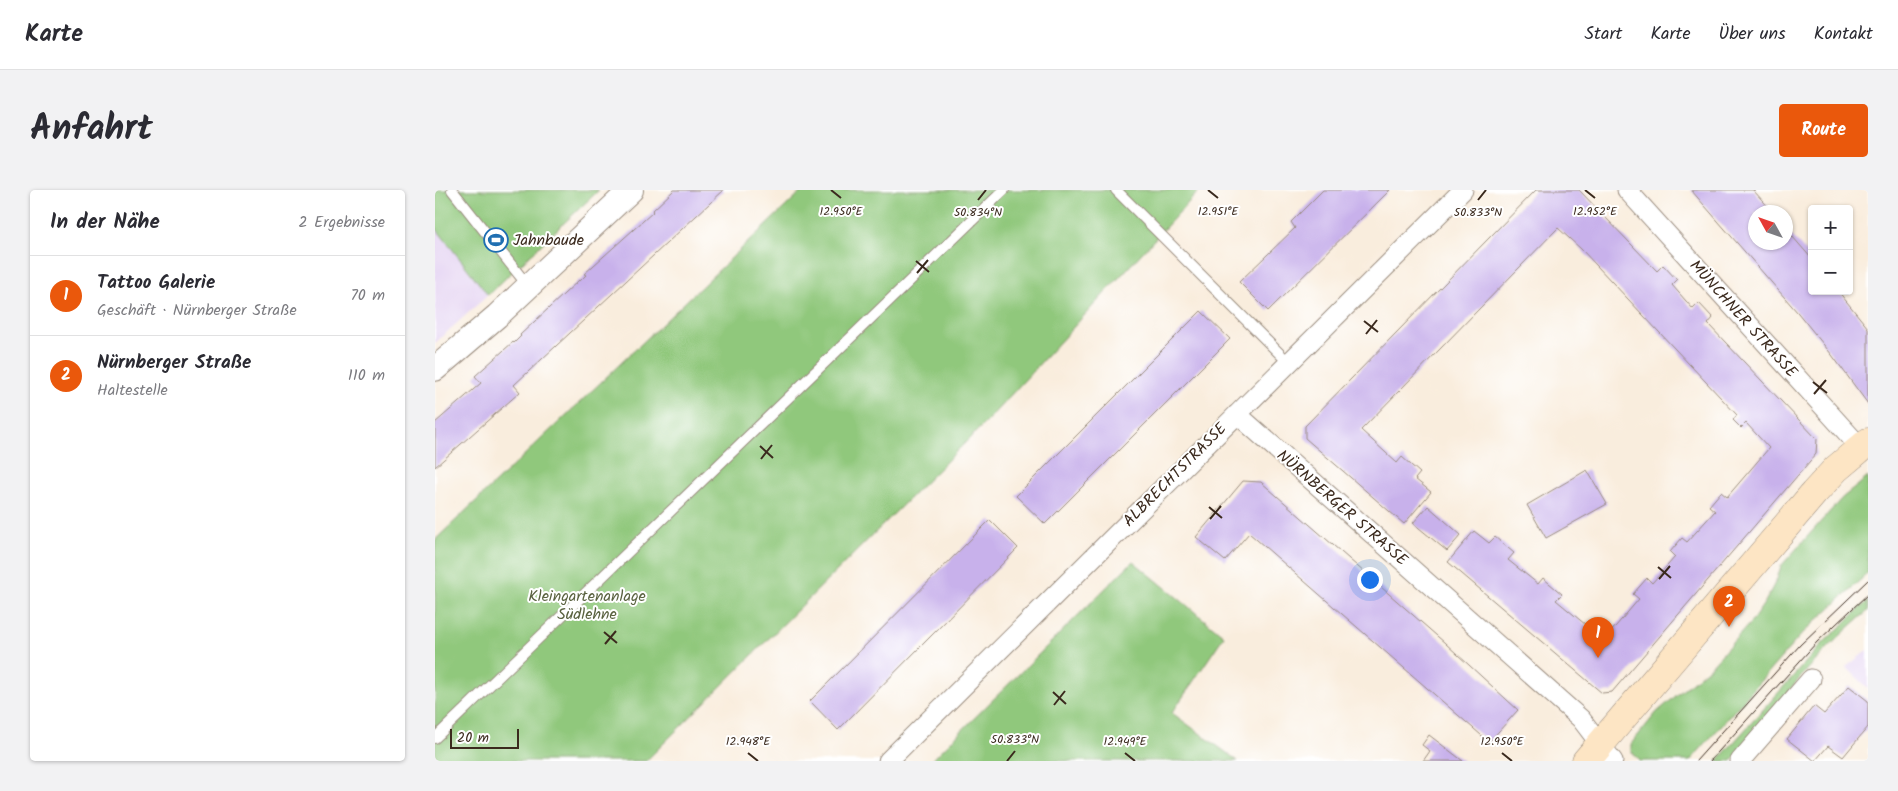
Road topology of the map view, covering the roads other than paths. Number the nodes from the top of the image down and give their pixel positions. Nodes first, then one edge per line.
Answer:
1 (452, 190) edge
2 (631, 190) edge
3 (1004, 190) edge
4 (1116, 190) edge
5 (1463, 190) edge
6 (1627, 190) edge
7 (528, 286) junction
8 (438, 360) edge
9 (1289, 363) junction
10 (1237, 414) junction
11 (1864, 445) edge
12 (1811, 679) dead end
13 (435, 738) edge
14 (1600, 755) edge
15 (888, 761) edge
16 (1740, 761) edge

1 - 7 lane
2 - 7 street
3 - 13 lane
4 - 9 lane
5 - 9 street, ALBRECHTSTRASSE
6 - 11 street, MÜNCHNER STRASSE
7 - 8 street
9 - 10 street, ALBRECHTSTRASSE
10 - 14 street, NÜRNBERGER STRASSE
10 - 15 street, ALBRECHTSTRASSE
11 - 14 main road
12 - 16 street

